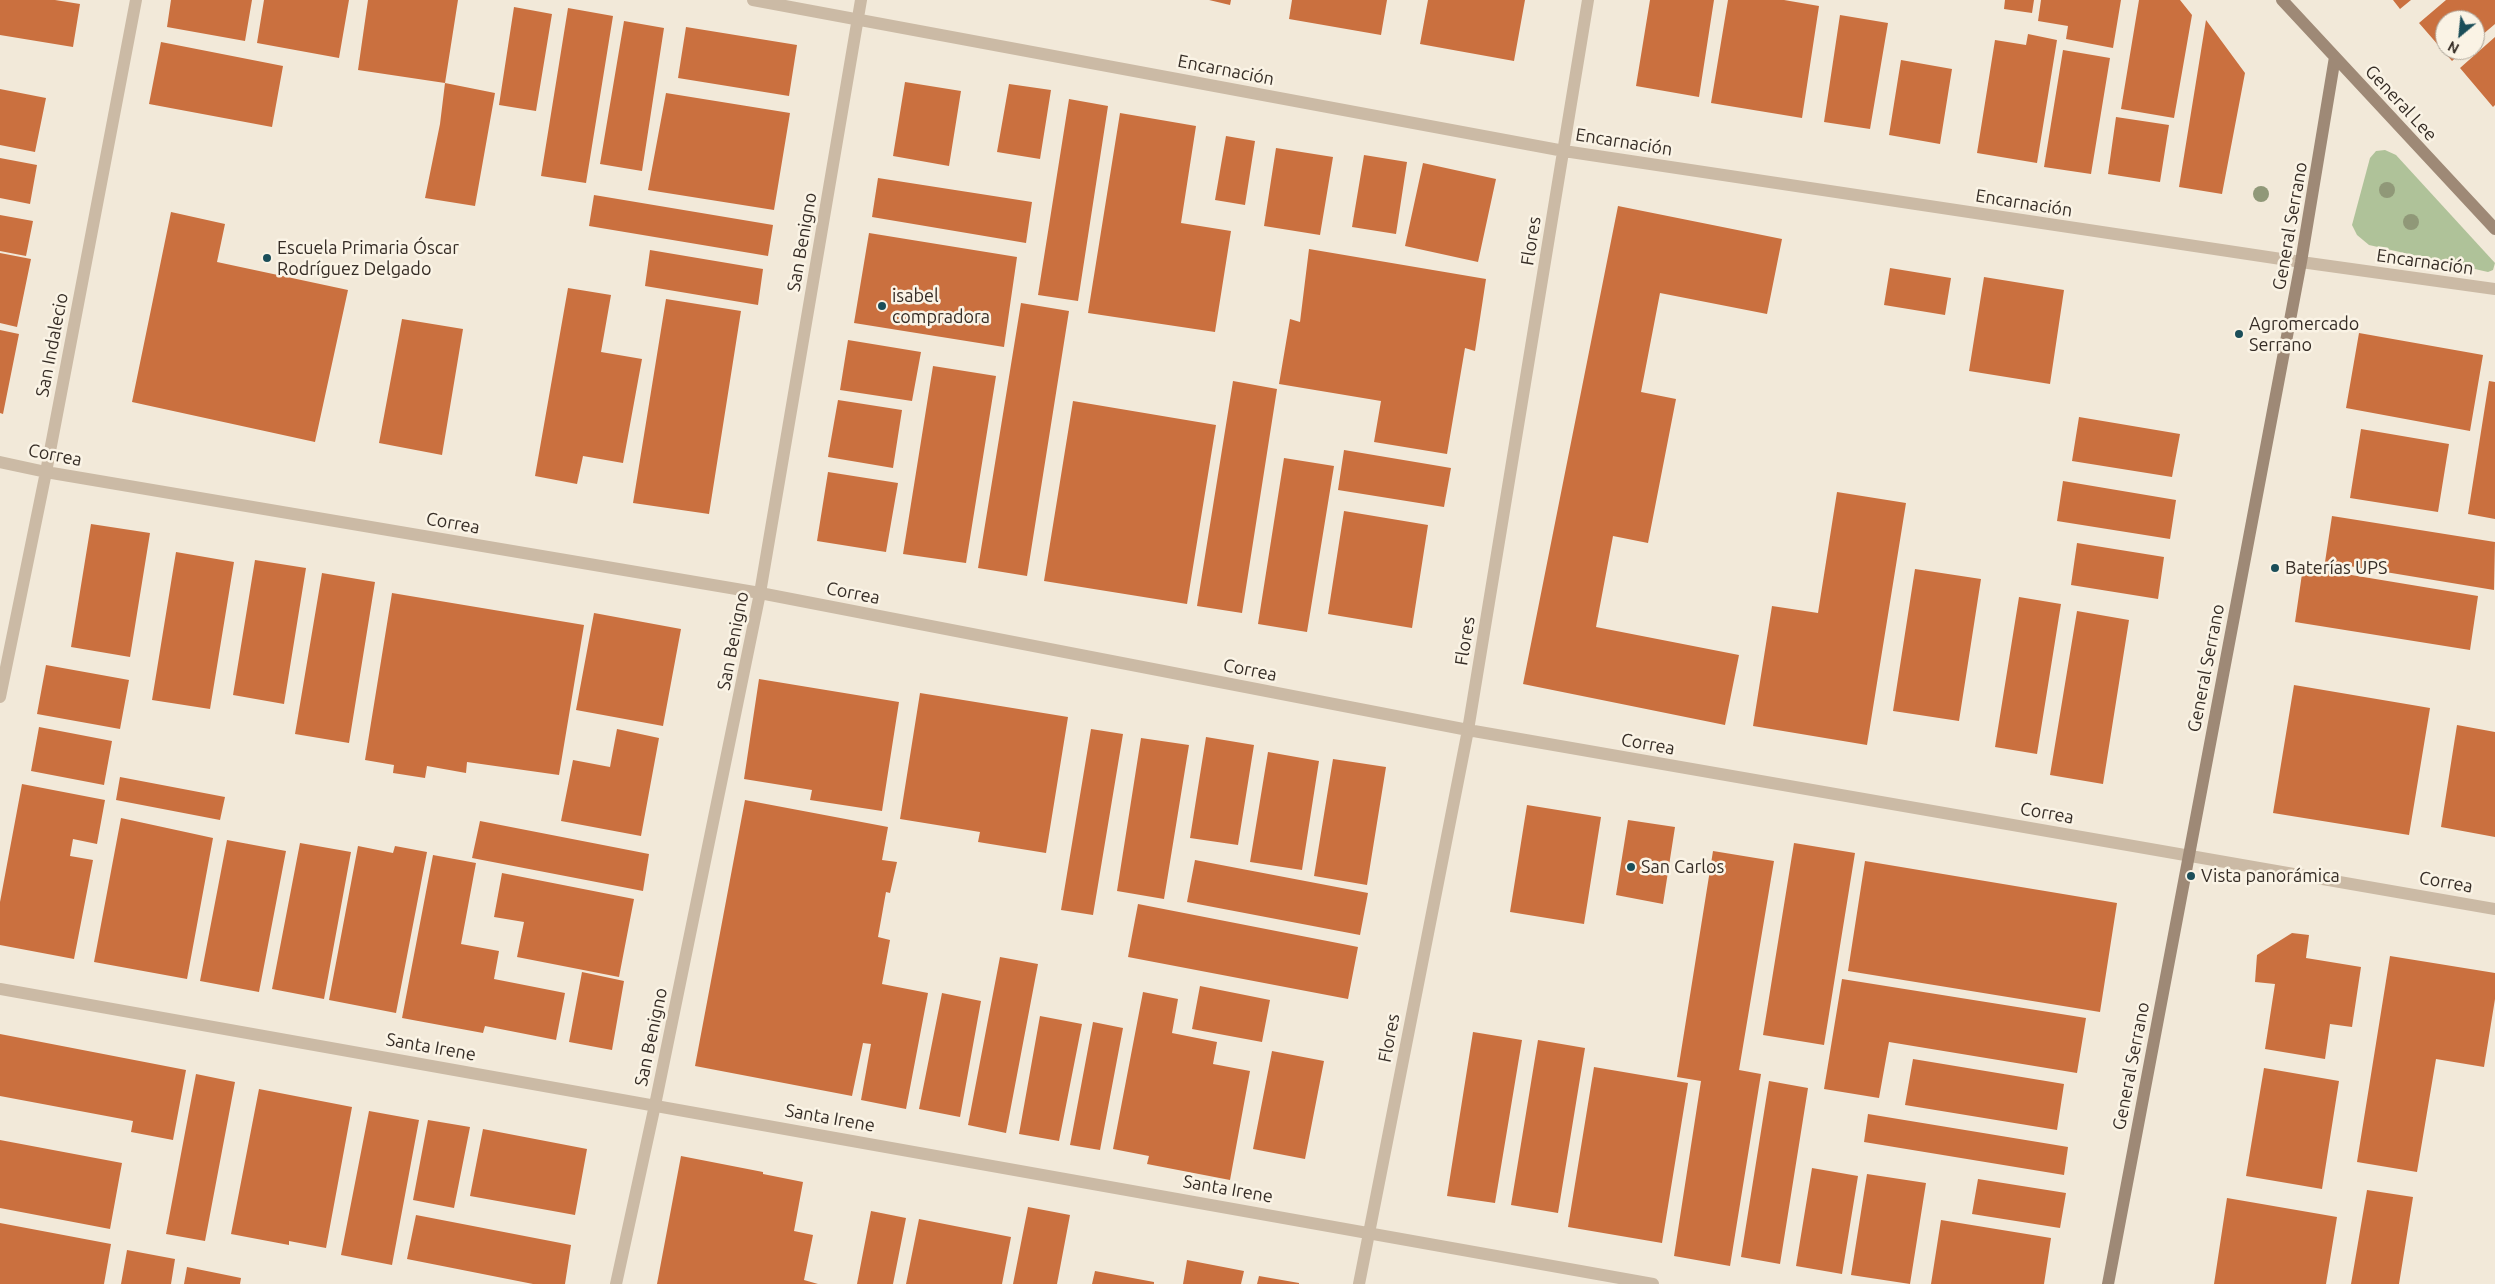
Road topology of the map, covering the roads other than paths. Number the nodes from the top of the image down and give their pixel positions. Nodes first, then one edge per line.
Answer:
1 (136, 0) edge
2 (753, 0) edge
3 (861, 0) edge
4 (1588, 0) edge
5 (2282, 0) edge
6 (858, 20) junction
7 (2335, 57) junction
8 (1564, 151) junction
9 (2495, 229) edge
10 (2301, 262) junction
11 (2495, 289) edge
12 (0, 462) edge
13 (46, 472) junction
14 (760, 593) junction
15 (0, 697) edge
16 (1468, 730) junction
17 (2189, 855) junction
18 (2495, 909) edge
19 (0, 989) edge
20 (655, 1105) junction
21 (1369, 1232) junction
22 (616, 1284) edge
23 (1359, 1284) edge
24 (1653, 1284) edge
25 (2108, 1284) edge

1 - 13 street, San Indalecio
2 - 6 street, Encarnación
3 - 6 street, San Benigno
4 - 8 street, Flores
5 - 7 street, General Lee
6 - 8 street, Encarnación
6 - 14 street, San Benigno
7 - 9 street, General Lee
7 - 10 street, General Serrano
8 - 10 street, Encarnación
8 - 16 street, Flores
10 - 11 street, Encarnación
10 - 17 street, General Serrano
12 - 13 street, Correa
13 - 14 street, Correa
13 - 15 street, San Indalecio
14 - 16 street, Correa
14 - 20 street, San Benigno
16 - 17 street, Correa
16 - 21 street, Flores
17 - 18 street, Correa
17 - 25 street, General Serrano
19 - 20 street, Santa Irene
20 - 21 street, Santa Irene
20 - 22 street, San Benigno
21 - 23 street, Flores
21 - 24 street, Santa Irene

